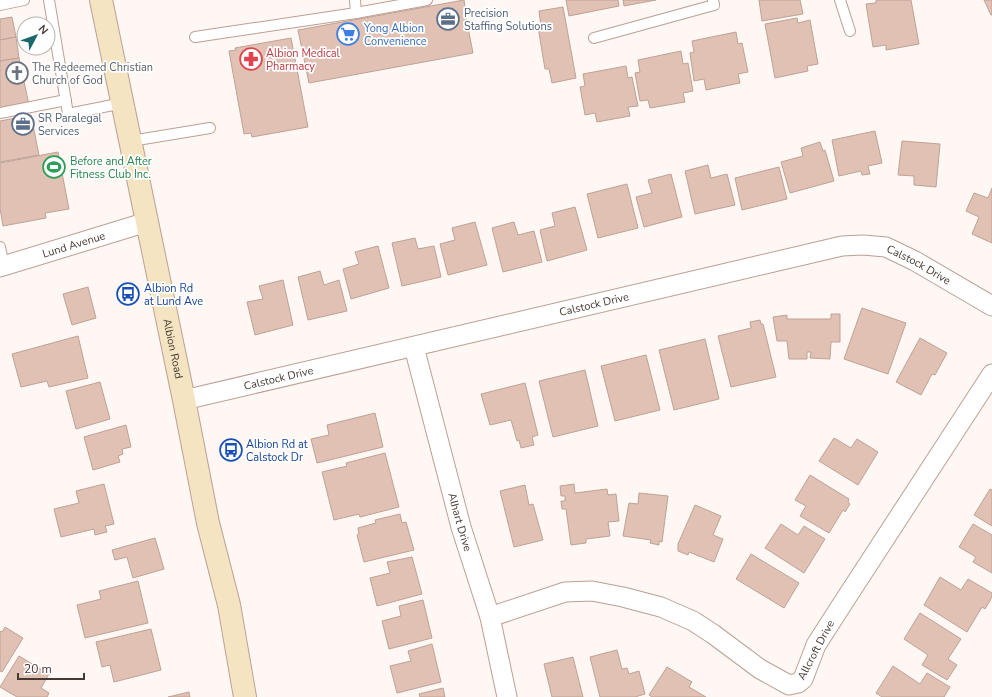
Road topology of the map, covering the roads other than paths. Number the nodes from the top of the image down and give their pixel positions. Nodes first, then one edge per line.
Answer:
1 (24, 0) edge
2 (49, 0) edge
3 (101, 0) edge
4 (355, 0) edge
5 (427, 0) edge
6 (713, 0) edge
7 (840, 0) edge
8 (0, 5) edge
9 (356, 13) junction
10 (850, 31) dead end
11 (195, 37) dead end
12 (594, 38) dead end
13 (66, 100) junction
14 (123, 103) junction
15 (0, 113) edge
16 (210, 128) dead end
17 (130, 141) junction
18 (147, 222) junction
19 (0, 246) edge
20 (2, 266) edge
21 (992, 306) edge
22 (414, 347) junction
23 (992, 374) edge
24 (184, 400) junction
25 (490, 617) junction
26 (245, 697) edge
27 (507, 697) edge

1 - 8 lane
2 - 13 lane
3 - 14 main road, Albion Road
4 - 9 lane
5 - 9 lane
6 - 12 lane
7 - 10 lane
9 - 11 lane
13 - 14 lane
13 - 15 lane
14 - 17 main road, Albion Road
16 - 17 lane
17 - 18 main road, Albion Road
18 - 20 street, Lund Avenue
18 - 24 main road, Albion Road
19 - 20 lane
21 - 22 street, Calstock Drive
22 - 24 street, Calstock Drive
22 - 25 street, Alhart Drive
23 - 25 street, Allcroft Drive
24 - 26 main road, Albion Road
25 - 27 street, Alhart Drive

